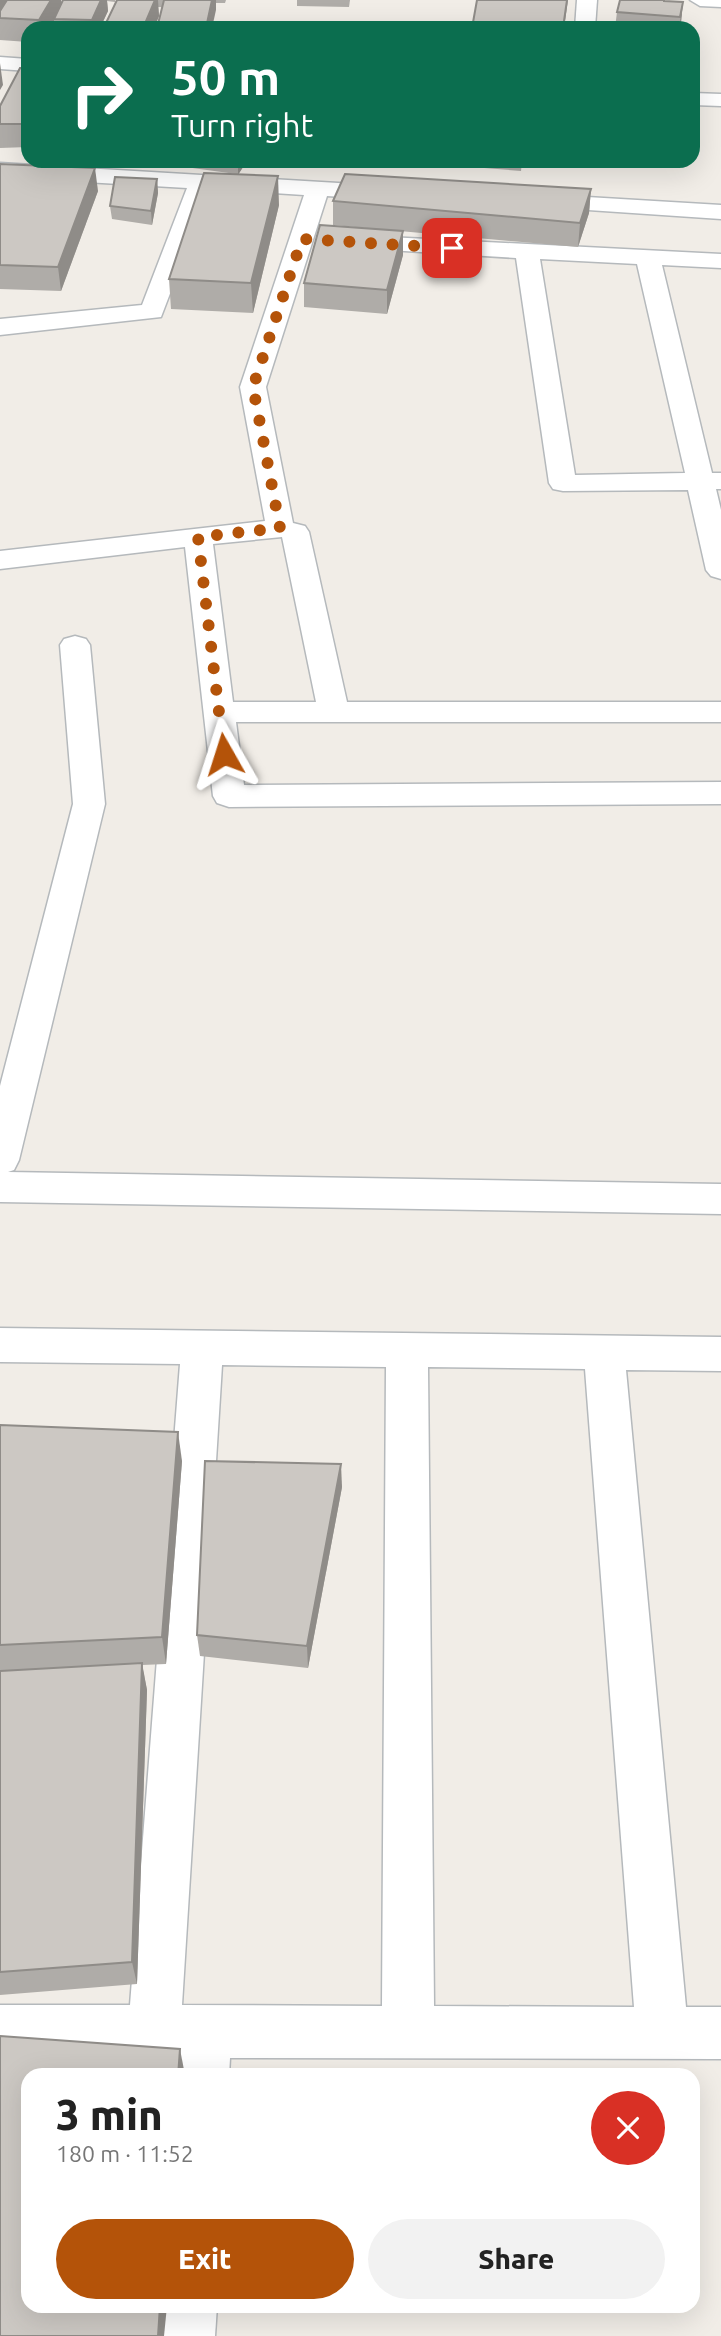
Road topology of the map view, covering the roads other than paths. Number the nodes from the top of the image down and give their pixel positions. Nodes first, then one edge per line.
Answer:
1 (587, 0) edge
2 (700, 0) edge
3 (721, 1) edge
4 (586, 21) edge
5 (0, 63) edge
6 (21, 64) edge
7 (700, 99) edge
8 (721, 100) edge
9 (0, 170) edge
10 (146, 170) edge
11 (201, 182) junction
12 (318, 189) junction
13 (415, 194) edge
14 (513, 200) edge
15 (721, 212) edge
16 (302, 239) junction
17 (527, 253) junction
18 (648, 258) junction
19 (721, 261) edge
20 (0, 303) edge
21 (152, 312) junction
22 (0, 327) edge
23 (710, 481) edge
24 (280, 528) junction
25 (198, 537) junction
26 (0, 560) edge
27 (721, 570) edge
28 (75, 645) dead end
29 (219, 712) junction
30 (721, 712) edge
31 (334, 713) junction
32 (721, 793) edge
33 (0, 1160) edge
34 (0, 1187) edge
35 (721, 1199) edge
36 (0, 1345) edge
37 (202, 1348) junction
38 (407, 1350) junction
39 (604, 1353) junction
40 (721, 1354) edge
41 (0, 2031) edge
42 (154, 2032) junction
43 (408, 2032) junction
44 (662, 2033) junction
45 (721, 2033) edge
46 (204, 2053) edge
47 (188, 2313) edge
48 (187, 2336) edge

1 - 4 street
2 - 3 street
5 - 6 street
7 - 8 street
9 - 10 street
10 - 11 street
11 - 12 street
11 - 21 street
12 - 13 street
12 - 16 street
14 - 15 street
16 - 17 street
16 - 24 street
17 - 18 street
17 - 23 street
18 - 19 street
18 - 23 street
20 - 21 street
21 - 22 street
23 - 27 street
24 - 25 street
24 - 31 street
25 - 26 street
25 - 29 street
28 - 33 street
29 - 31 street
29 - 32 street
30 - 31 street
34 - 35 street
36 - 37 street
37 - 38 street
37 - 42 street
38 - 39 street
38 - 43 street
39 - 40 street
39 - 44 street
41 - 42 street
42 - 46 street
43 - 44 street
43 - 46 street
44 - 45 street
47 - 48 street

